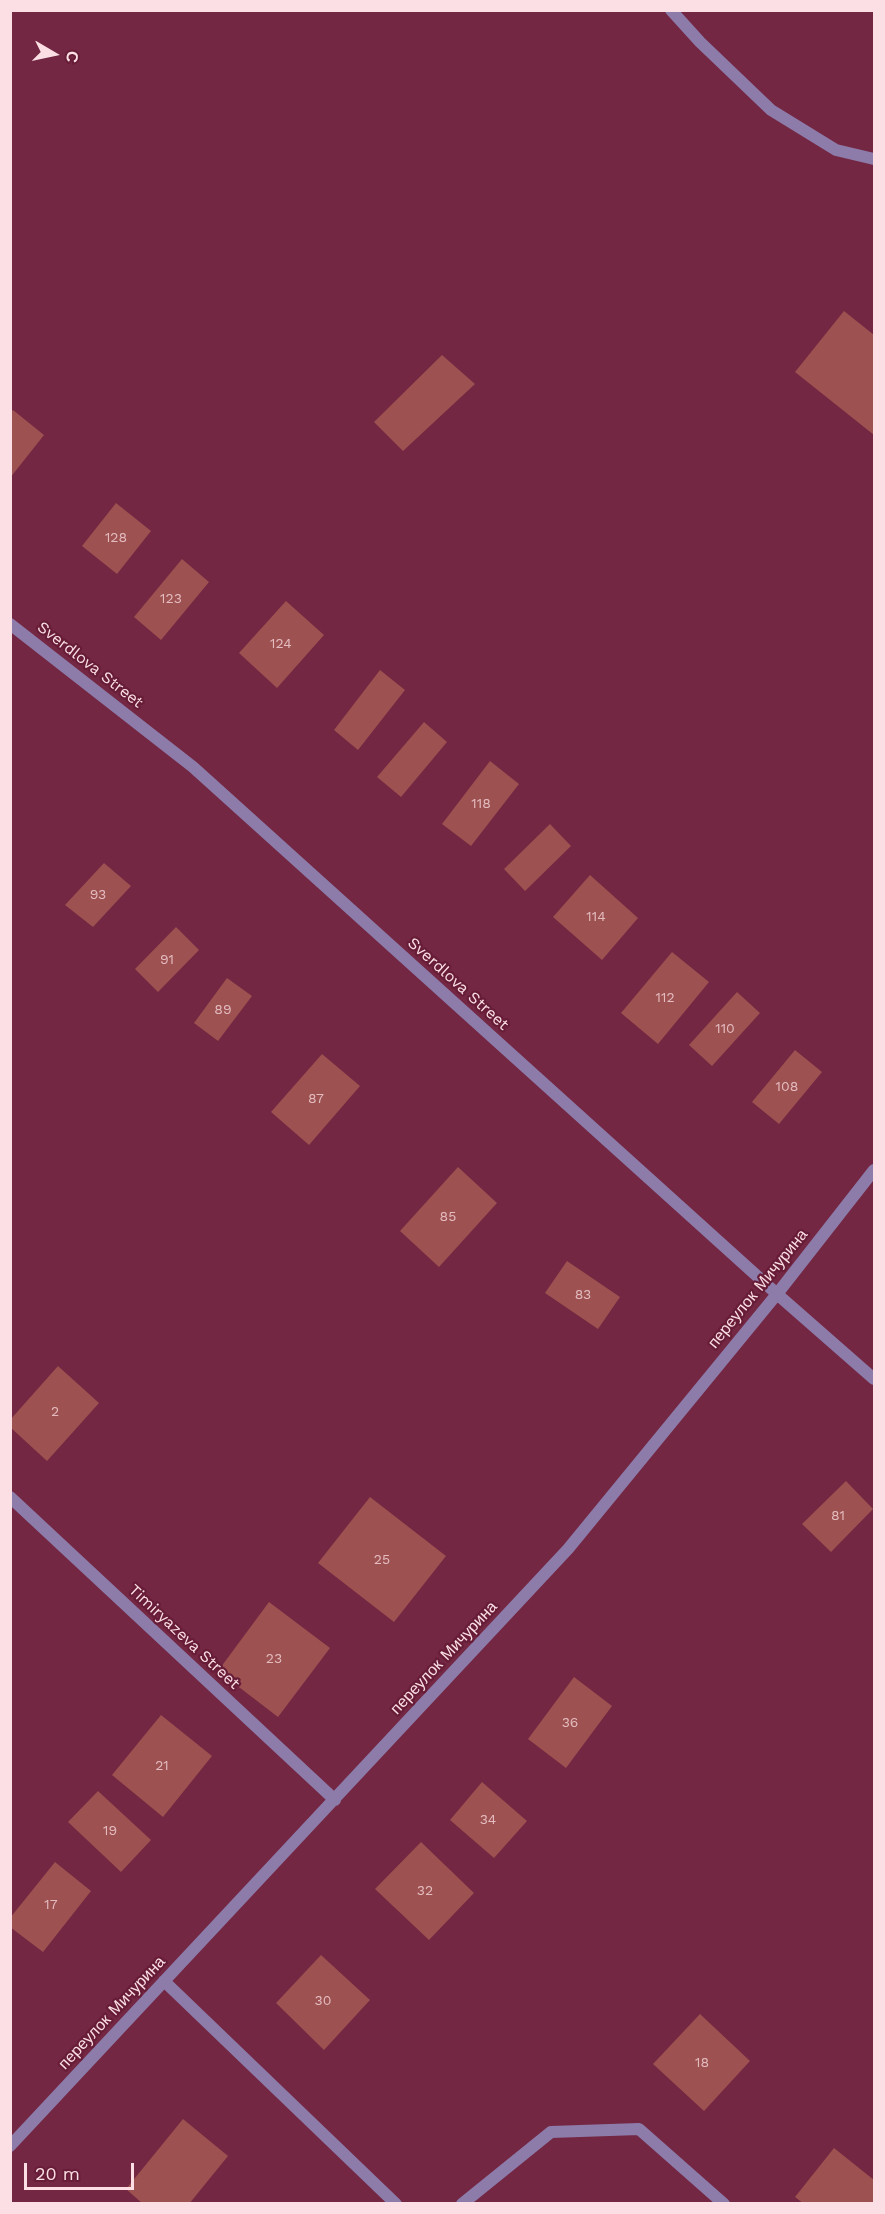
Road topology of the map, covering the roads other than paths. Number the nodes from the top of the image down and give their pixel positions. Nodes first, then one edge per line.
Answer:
1 (671, 10) edge
2 (874, 159) edge
3 (10, 624) edge
4 (874, 1170) edge
5 (777, 1294) junction
6 (874, 1379) edge
7 (10, 1497) edge
8 (335, 1800) junction
9 (164, 1981) junction
10 (10, 2146) edge
11 (396, 2204) edge
12 (462, 2204) edge
13 (724, 2204) edge

1 - 2 street
3 - 5 street, Sverdlova Street
4 - 5 street, переулок Мичурина
5 - 6 street, Sverdlova Street
5 - 8 street, переулок Мичурина
7 - 8 street, Timiryazeva Street
8 - 9 street, переулок Мичурина
9 - 10 street, переулок Мичурина
9 - 11 street
12 - 13 street

